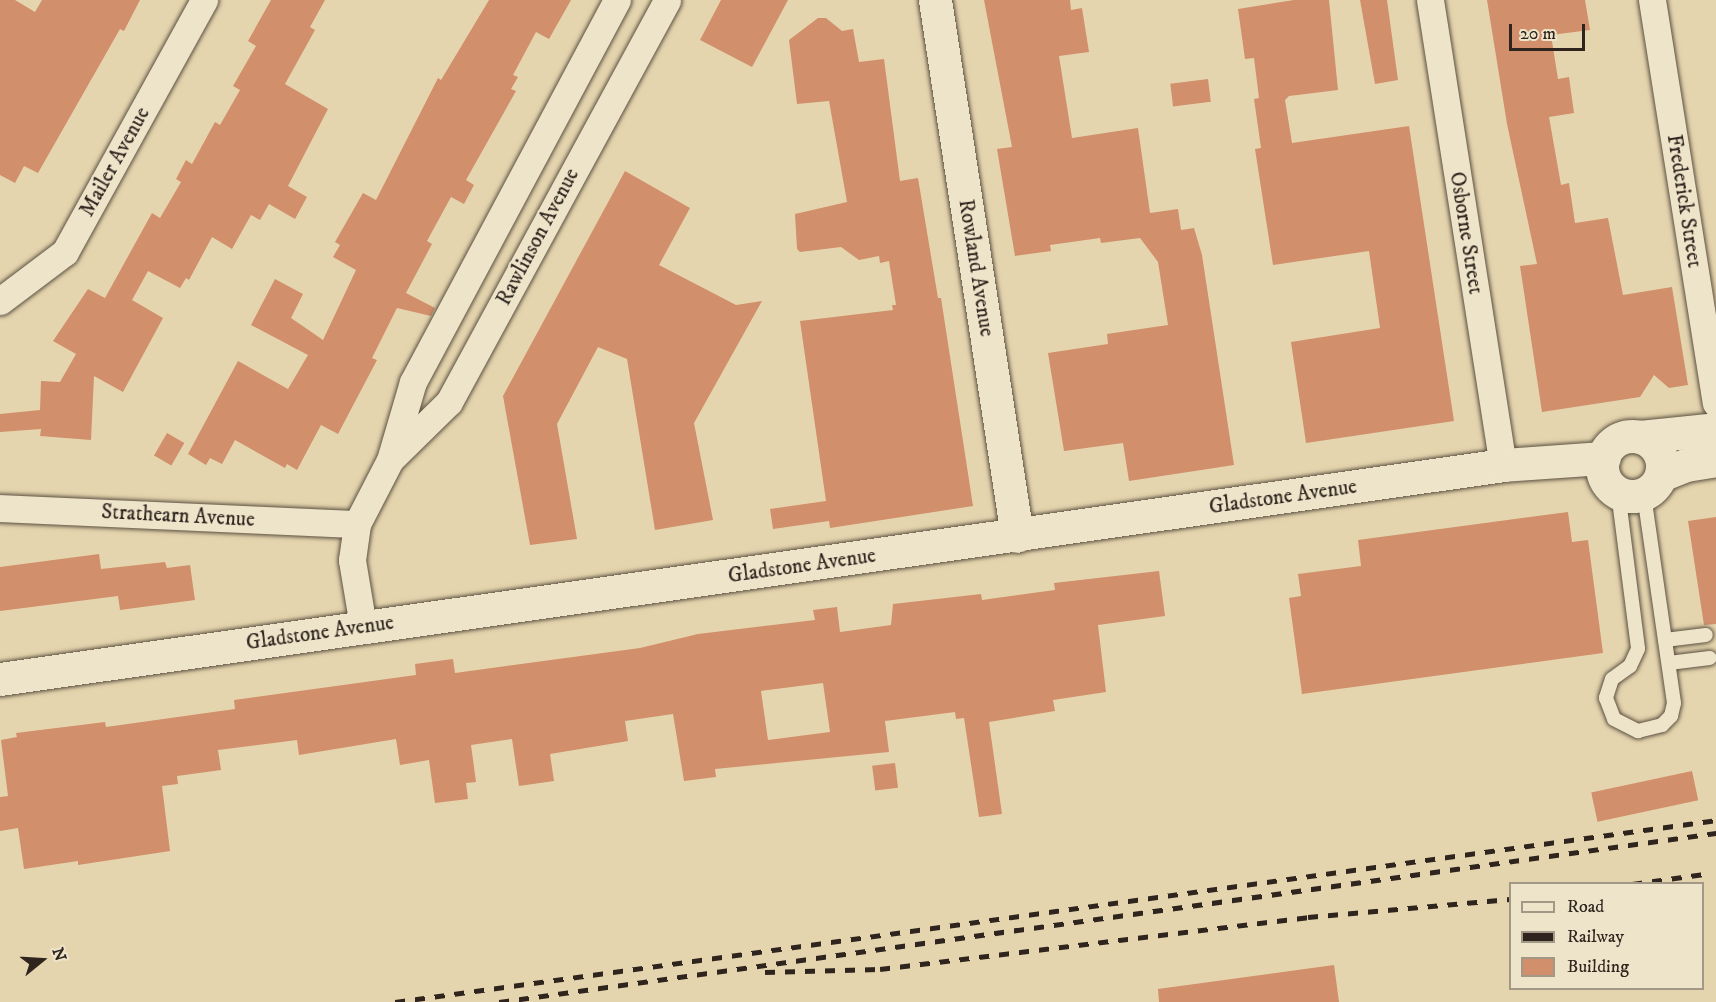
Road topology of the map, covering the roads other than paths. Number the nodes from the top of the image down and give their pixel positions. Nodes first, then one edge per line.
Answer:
1 (204, 0) edge
2 (617, 0) edge
3 (667, 0) edge
4 (935, 0) edge
5 (1430, 0) edge
6 (1652, 0) edge
7 (0, 301) edge
8 (1716, 403) edge
9 (1640, 437) junction
10 (1715, 448) edge
11 (1604, 458) junction
12 (390, 460) junction
13 (1503, 465) junction
14 (1641, 487) junction
15 (0, 508) edge
16 (357, 524) junction
17 (1017, 536) junction
18 (363, 626) junction
19 (1706, 635) dead end
20 (1665, 640) junction
21 (1710, 658) dead end
22 (1669, 663) junction
23 (0, 679) edge

1 - 7 street, Mailer Avenue
2 - 12 street, Rawlinson Avenue
3 - 12 street, Rawlinson Avenue
4 - 17 main road, Rowland Avenue
5 - 13 street, Osborne Street
6 - 8 street, Frederick Street
9 - 10 main road
9 - 11 main road
9 - 14 main road
10 - 14 main road
11 - 13 main road, Gladstone Avenue
11 - 14 main road
12 - 16 street, Rawlinson Avenue
13 - 17 main road, Gladstone Avenue
14 - 20 lane
14 - 22 lane
15 - 16 street, Strathearn Avenue
16 - 18 street, Rawlinson Avenue
17 - 18 main road, Gladstone Avenue
18 - 23 main road, Gladstone Avenue
19 - 20 lane
20 - 22 lane
21 - 22 lane

